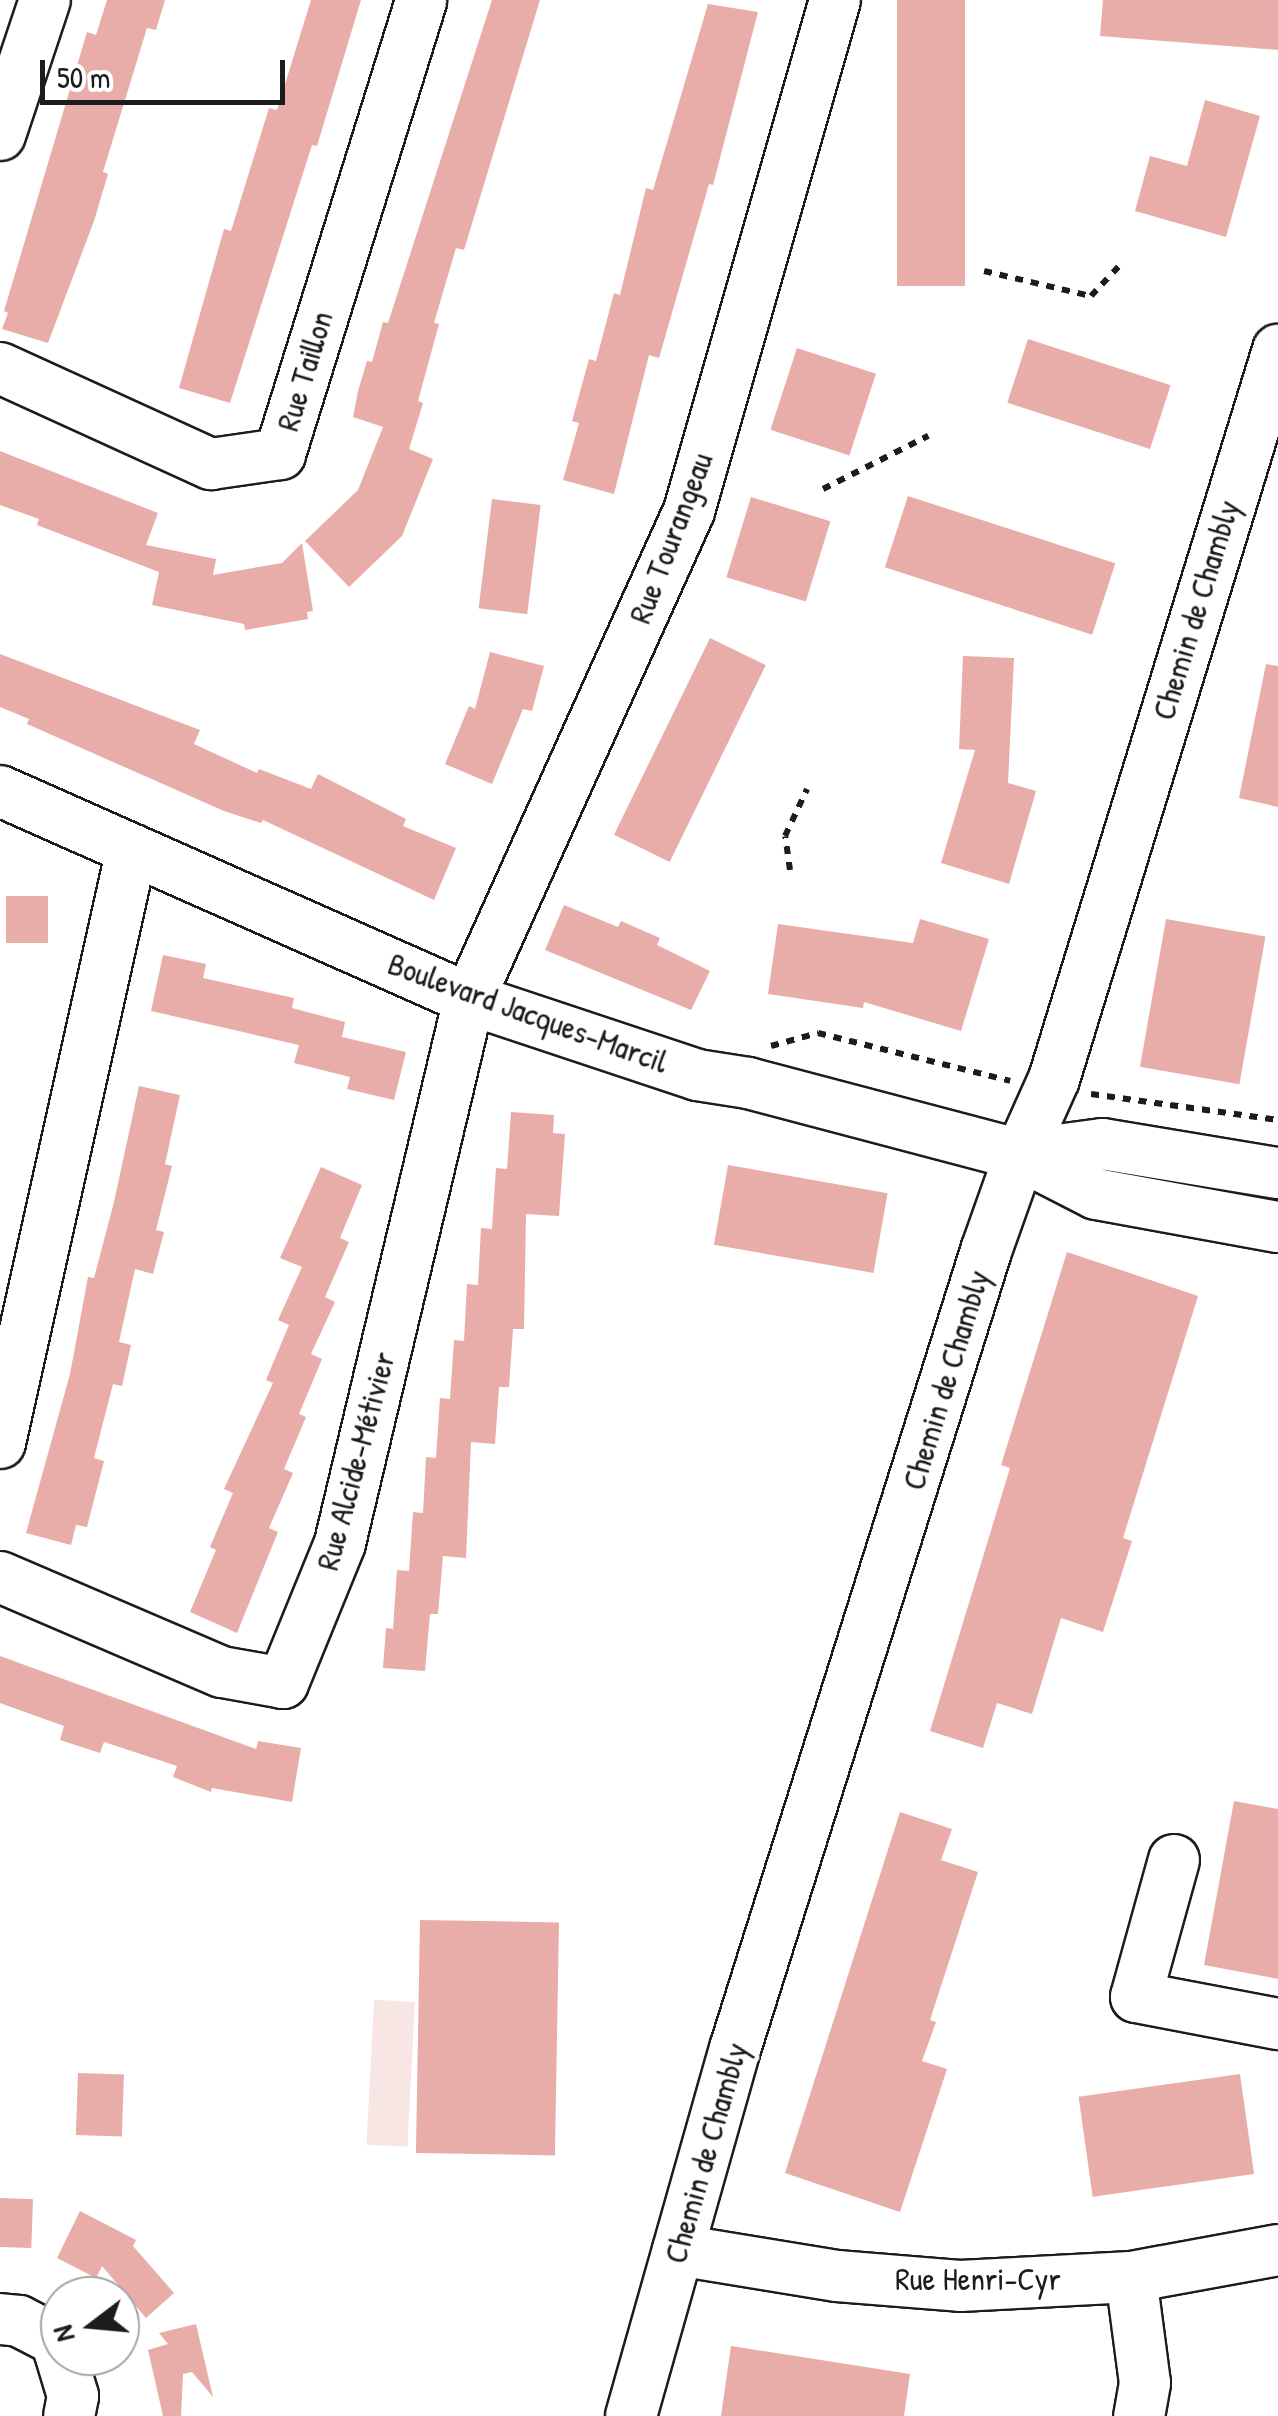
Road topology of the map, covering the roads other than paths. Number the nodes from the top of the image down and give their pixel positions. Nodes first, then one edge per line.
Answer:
1 (45, 0) edge
2 (421, 0) edge
3 (834, 0) edge
4 (0, 135) edge
5 (1278, 350) edge
6 (0, 368) edge
7 (0, 791) edge
8 (132, 849) junction
9 (469, 999) junction
10 (1020, 1155) junction
11 (1278, 1173) edge
12 (1278, 1226) edge
13 (0, 1443) edge
14 (0, 1577) edge
15 (1174, 1860) dead end
16 (1278, 2024) edge
17 (678, 2250) junction
18 (1278, 2250) edge
19 (1131, 2276) junction
20 (0, 2320) edge
21 (40, 2331) edge
22 (67, 2376) edge
23 (69, 2416) edge
24 (632, 2416) edge
25 (1139, 2416) edge

1 - 4 street
2 - 6 street, Rue Taillon
3 - 9 street, Rue Tourangeau
5 - 10 street, Chemin de Chambly
7 - 8 street, Boulevard Jacques-Marcil
8 - 9 street, Boulevard Jacques-Marcil
8 - 13 street
9 - 10 street, Boulevard Jacques-Marcil
9 - 14 street, Rue Alcide-Métivier
10 - 11 street, Boulevard Jacques-Marcil
10 - 12 street, Boulevard Jacques-Marcil
10 - 17 street, Chemin de Chambly
15 - 16 street
17 - 19 street, Rue Henri-Cyr
17 - 24 street, Chemin de Chambly
18 - 19 street, Rue Henri-Cyr
19 - 25 street
20 - 21 street
22 - 23 street

